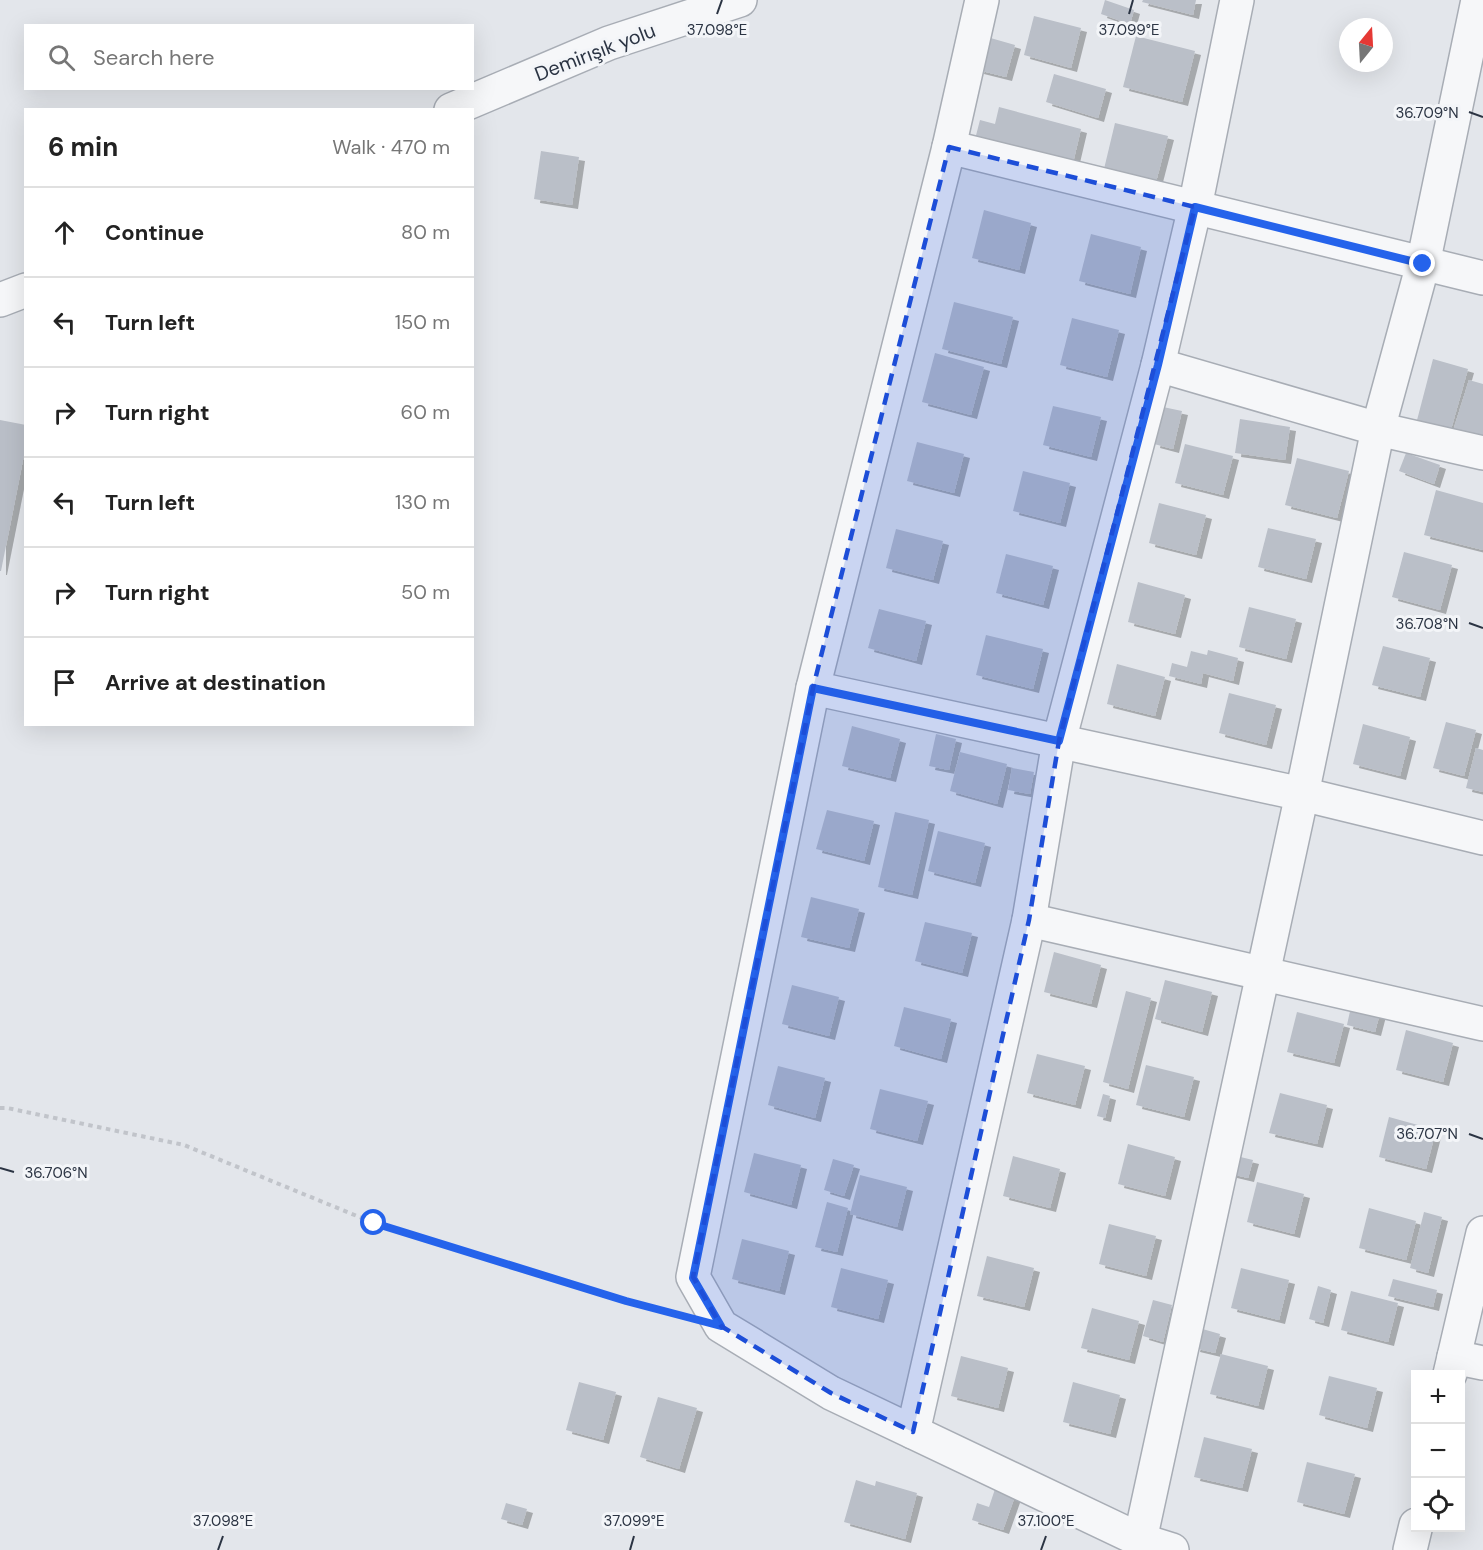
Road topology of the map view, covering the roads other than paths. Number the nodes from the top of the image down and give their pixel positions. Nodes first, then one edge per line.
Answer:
1 (740, 0) edge
2 (982, 0) edge
3 (1237, 0) edge
4 (1478, 0) edge
5 (457, 108) edge
6 (949, 147) junction
7 (1195, 207) junction
8 (1423, 264) junction
9 (1483, 279) edge
10 (24, 291) edge
11 (0, 300) edge
12 (1158, 365) junction
13 (1378, 429) junction
14 (1483, 453) edge
15 (813, 688) junction
16 (1059, 741) junction
17 (1302, 794) junction
18 (1483, 838) edge
19 (1029, 920) junction
20 (1263, 973) junction
21 (1483, 1024) edge
22 (1483, 1233) edge
23 (1462, 1365) edge
24 (913, 1432) junction
25 (1414, 1532) edge
26 (1140, 1540) junction
27 (1172, 1550) edge
28 (1410, 1550) edge

1 - 5 street, Demirışık yolu
2 - 6 street
3 - 7 street
4 - 8 street
6 - 7 street
6 - 15 street
7 - 8 street
7 - 12 street
8 - 9 street
8 - 13 street
10 - 11 street
12 - 13 street
12 - 16 street
13 - 14 street
13 - 17 street
15 - 16 street
15 - 24 street
16 - 17 street
16 - 19 street
17 - 18 street
17 - 20 street
19 - 20 street
19 - 24 street
20 - 21 street
20 - 26 street
22 - 23 street
24 - 26 street
25 - 28 street
26 - 27 street

